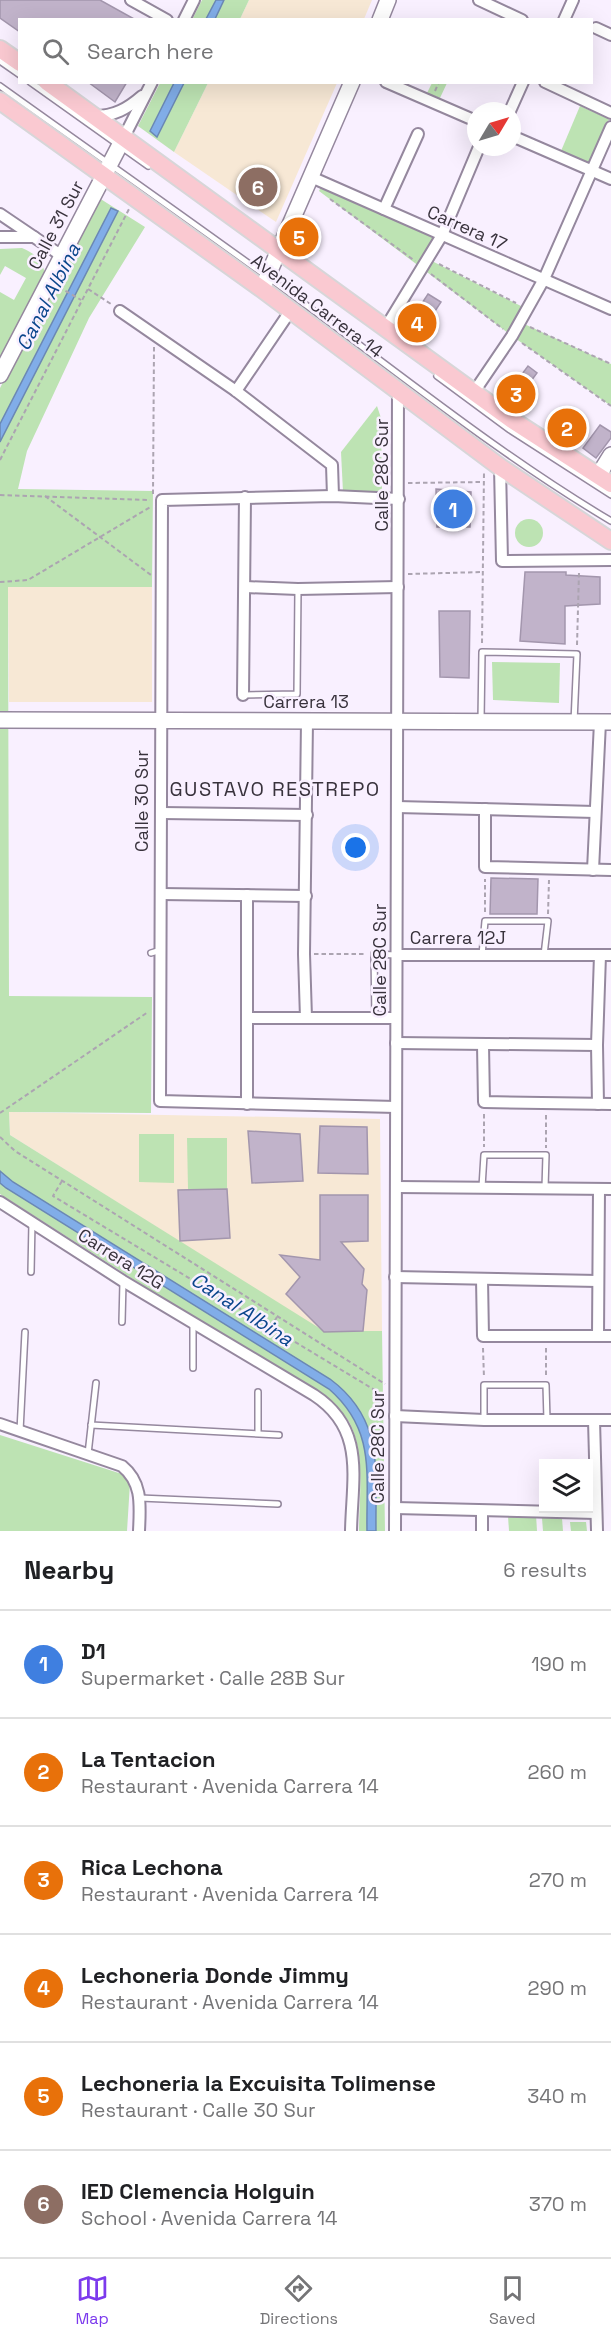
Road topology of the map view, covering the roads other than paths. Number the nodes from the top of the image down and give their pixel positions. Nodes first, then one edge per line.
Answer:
1 (131, 0) edge
2 (194, 0) edge
3 (388, 0) edge
4 (478, 0) edge
5 (573, 0) edge
6 (162, 18) edge
7 (185, 18) edge
8 (381, 18) edge
9 (518, 18) edge
10 (565, 18) edge
11 (596, 28) dead end
12 (611, 34) edge
13 (0, 49) edge
14 (0, 61) edge
15 (18, 62) edge
16 (18, 74) edge
17 (33, 84) edge
18 (51, 84) edge
19 (351, 84) edge
20 (391, 84) edge
21 (522, 84) edge
22 (549, 84) edge
23 (0, 86) edge
24 (149, 87) edge
25 (0, 101) edge
26 (514, 102) edge
27 (611, 113) edge
28 (95, 116) junction
29 (467, 117) edge
30 (611, 127) edge
31 (418, 134) dead end
32 (521, 140) edge
33 (122, 141) junction
34 (475, 156) edge
35 (107, 170) junction
36 (154, 170) dead end
37 (592, 171) junction
38 (311, 177) junction
39 (611, 179) edge
40 (384, 209) junction
41 (0, 213) edge
42 (442, 235) junction
43 (0, 237) edge
44 (34, 237) junction
45 (273, 252) junction
46 (62, 256) junction
47 (544, 279) junction
48 (264, 283) junction
49 (611, 295) edge
50 (609, 308) edge
51 (291, 310) junction
52 (120, 311) road end
53 (380, 328) junction
54 (429, 370) dead end
55 (0, 375) edge
56 (398, 390) junction
57 (236, 391) junction
58 (474, 392) junction
59 (611, 456) edge
60 (500, 467) junction
61 (604, 480) edge
62 (611, 495) edge
63 (333, 496) junction
64 (245, 497) junction
65 (399, 499) junction
66 (611, 521) edge
67 (611, 541) edge
68 (611, 560) edge
69 (246, 586) junction
70 (398, 587) junction
71 (298, 589) junction
72 (243, 695) joint
73 (0, 720) edge
74 (162, 721) junction
75 (307, 721) junction
76 (398, 722) junction
77 (482, 722) junction
78 (574, 722) junction
79 (605, 722) edge
80 (398, 807) junction
81 (485, 808) junction
82 (595, 812) junction
83 (156, 813) junction
84 (307, 815) junction
85 (593, 870) junction
86 (611, 870) edge
87 (161, 894) junction
88 (247, 895) junction
89 (306, 896) junction
90 (397, 955) junction
91 (482, 955) junction
92 (544, 955) junction
93 (606, 955) edge
94 (247, 1018) junction
95 (306, 1018) junction
96 (375, 1018) junction
97 (396, 1018) junction
98 (396, 1043) junction
99 (483, 1045) junction
100 (597, 1045) junction
101 (247, 1104) junction
102 (598, 1104) junction
103 (611, 1104) edge
104 (396, 1107) junction
105 (397, 1187) junction
106 (482, 1188) junction
107 (545, 1188) junction
108 (598, 1189) junction
109 (611, 1189) edge
110 (0, 1202) edge
111 (32, 1222) junction
112 (31, 1272) dead end
113 (395, 1277) junction
114 (482, 1279) junction
115 (123, 1281) junction
116 (598, 1281) junction
117 (122, 1322) dead end
118 (193, 1323) junction
119 (25, 1332) dead end
120 (598, 1336) junction
121 (611, 1336) edge
122 (193, 1368) dead end
123 (96, 1383) dead end
124 (258, 1392) dead end
125 (394, 1416) junction
126 (484, 1420) junction
127 (547, 1420) junction
128 (594, 1420) junction
129 (611, 1420) edge
130 (343, 1423) joint
131 (0, 1424) edge
132 (91, 1425) junction
133 (20, 1431) junction
134 (258, 1433) junction
135 (279, 1435) dead end
136 (88, 1454) junction
137 (140, 1498) junction
138 (278, 1504) dead end
139 (395, 1508) junction
140 (482, 1511) junction
141 (596, 1513) junction
142 (139, 1531) edge
143 (351, 1531) edge
144 (395, 1531) edge
145 (482, 1531) edge
146 (597, 1531) edge

1 - 6 street
2 - 7 street
3 - 8 street
4 - 9 street
5 - 10 street
11 - 12 street
13 - 15 main road
14 - 16 lane
17 - 33 lane
18 - 28 main road, Avenida Carrera 14
19 - 38 street
20 - 29 street
21 - 26 street
22 - 27 street
23 - 35 lane
24 - 28 street, Calle 31 Sur
24 - 33 street, Calle 31 Sur
25 - 35 main road, Avenida Carrera 14
28 - 33 main road, Avenida Carrera 14
30 - 37 street
31 - 40 street
32 - 37 street
33 - 35 street, Calle 31 Sur
33 - 36 lane
33 - 45 main road, Avenida Carrera 14
34 - 42 street
35 - 46 street, Calle 31 Sur
35 - 48 lane
35 - 48 main road, Avenida Carrera 14
37 - 39 street
37 - 47 street
38 - 40 street, Carrera 17
38 - 45 street
40 - 42 street, Carrera 17
41 - 44 street
42 - 47 street, Carrera 17
42 - 53 street
43 - 44 street
44 - 46 street
45 - 48 street
45 - 53 main road, Avenida Carrera 14
46 - 55 street, Calle 31 Sur
47 - 50 street, Carrera 17
47 - 58 street
48 - 51 main road, Avenida Carrera 14
48 - 66 lane
49 - 50 street
51 - 56 main road, Avenida Carrera 14
51 - 57 street
52 - 57 street
53 - 58 main road, Avenida Carrera 14
54 - 62 lane
56 - 60 main road, Avenida Carrera 14
56 - 65 street, Calle 28C Sur
57 - 63 street
58 - 61 main road, Avenida Carrera 14
59 - 61 street
60 - 67 main road, Avenida Carrera 14
60 - 68 street
63 - 64 street
63 - 65 street
64 - 69 street
64 - 74 street, Calle 30 Sur
65 - 70 street, Calle 28C Sur
69 - 71 street
69 - 72 street
70 - 71 street
70 - 76 street, Calle 28C Sur
71 - 72 lane
73 - 74 street, Carrera 13
74 - 75 street, Carrera 13
74 - 83 street, Calle 30 Sur
75 - 76 street, Carrera 13
75 - 84 street
76 - 77 street, Carrera 13
76 - 80 street, Calle 28C Sur
77 - 78 street, Carrera 13
77 - 78 lane
78 - 79 street, Carrera 13
79 - 82 street
80 - 81 street
80 - 90 street, Calle 28C Sur
81 - 82 street
81 - 85 street
82 - 85 street
83 - 84 street
83 - 87 street, Calle 30 Sur
84 - 89 street
85 - 86 street
87 - 88 street
87 - 101 street, Calle 30 Sur
88 - 89 street
88 - 94 street
89 - 95 street
90 - 91 street, Carrera 12J
90 - 96 lane, Carrera 12J
90 - 97 street, Calle 28C Sur
91 - 92 street, Carrera 12J
91 - 92 lane
92 - 93 street, Carrera 12J
93 - 100 street
94 - 95 street
94 - 101 street
95 - 96 street
96 - 97 street
97 - 98 street, Calle 28C Sur
98 - 99 street
98 - 104 street, Calle 28C Sur
99 - 100 street
99 - 102 street
100 - 102 street
101 - 104 street
102 - 103 street
104 - 105 street, Calle 28C Sur
105 - 106 street
105 - 113 street, Calle 28C Sur
106 - 107 street
106 - 107 lane
107 - 108 street
108 - 109 street
108 - 116 street
110 - 111 street, Carrera 12G
111 - 112 lane
111 - 115 street, Carrera 12G
113 - 114 street
113 - 125 street, Calle 28C Sur
114 - 116 street
114 - 120 street
115 - 117 lane
115 - 118 street, Carrera 12G
116 - 120 street
118 - 122 lane
118 - 130 street, Carrera 12G
119 - 133 lane
120 - 121 street
123 - 132 lane
124 - 134 lane
125 - 126 street
125 - 139 street, Calle 28C Sur
126 - 127 street
126 - 127 lane
127 - 128 street
128 - 129 street
128 - 141 street
130 - 143 street, Calle 28C Sur
131 - 133 street
132 - 134 lane
132 - 136 lane
133 - 136 street
134 - 135 lane
136 - 137 street
137 - 138 lane
137 - 142 street
139 - 140 street
139 - 144 street, Calle 28C Sur
140 - 141 street
140 - 145 street
141 - 146 street

